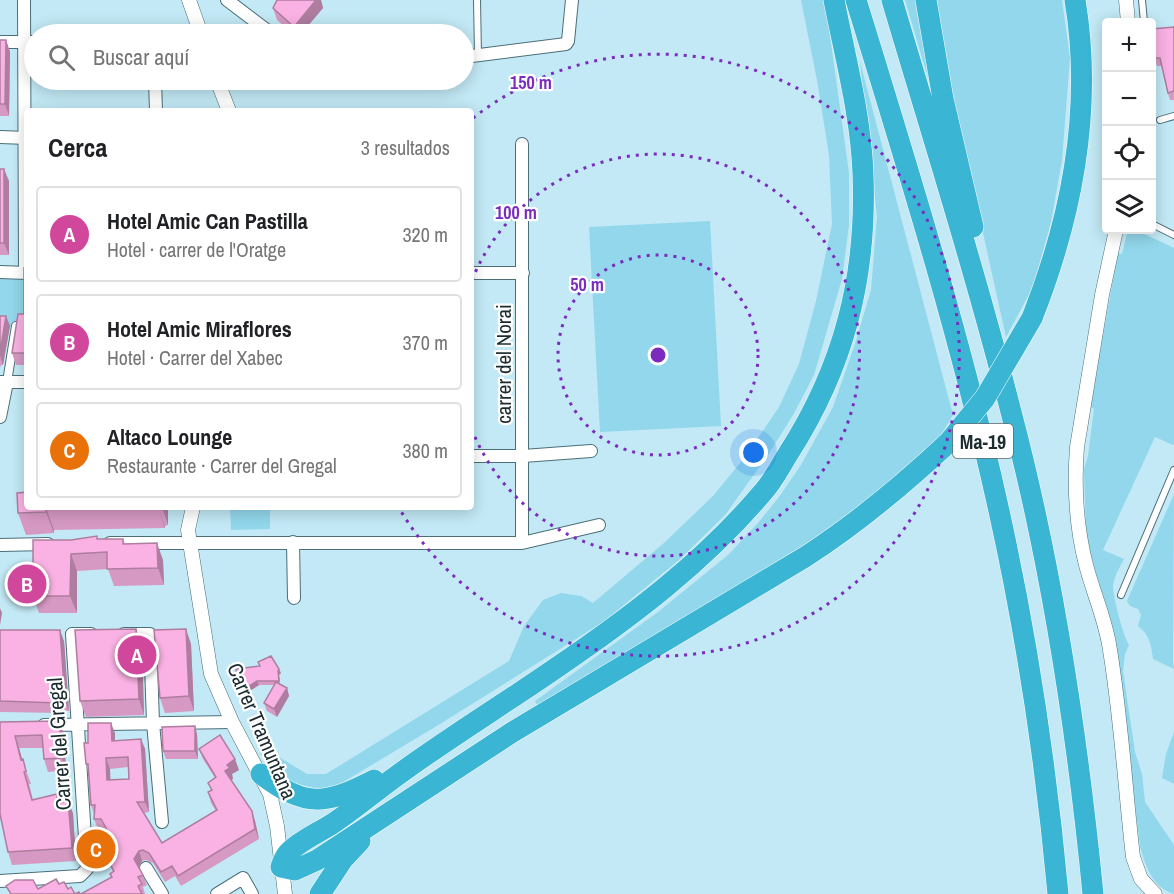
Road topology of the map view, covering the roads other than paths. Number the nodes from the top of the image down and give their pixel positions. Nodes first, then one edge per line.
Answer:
1 (24, 0) edge
2 (189, 0) edge
3 (227, 0) edge
4 (477, 0) edge
5 (572, 0) edge
6 (834, 0) edge
7 (856, 0) edge
8 (892, 0) edge
9 (926, 0) edge
10 (1075, 0) edge
11 (1126, 0) edge
12 (1142, 0) edge
13 (1128, 18) edge
14 (1144, 18) edge
15 (27, 24) edge
16 (197, 24) edge
17 (259, 24) edge
18 (0, 42) edge
19 (24, 42) edge
20 (474, 56) edge
21 (478, 56) junction
22 (28, 90) edge
23 (155, 90) edge
24 (221, 90) edge
25 (27, 108) edge
26 (156, 108) edge
27 (228, 108) edge
28 (1174, 116) edge
29 (1160, 120) dead end
30 (0, 137) edge
31 (24, 138) edge
32 (522, 144) dead end
33 (1156, 226) edge
34 (1115, 234) edge
35 (1174, 235) edge
36 (0, 272) edge
37 (24, 273) edge
38 (474, 273) edge
39 (523, 273) junction
40 (979, 294) junction
41 (16, 326) edge
42 (4, 382) edge
43 (24, 382) edge
44 (0, 417) edge
45 (591, 451) dead end
46 (474, 456) edge
47 (523, 456) junction
48 (1174, 470) edge
49 (192, 510) edge
50 (599, 525) dead end
51 (190, 542) junction
52 (293, 542) junction
53 (94, 543) edge
54 (522, 543) junction
55 (59, 544) edge
56 (0, 545) edge
57 (1121, 595) dead end
58 (294, 598) dead end
59 (232, 722) junction
60 (153, 723) junction
61 (76, 724) junction
62 (33, 726) edge
63 (425, 754) junction
64 (261, 774) junction
65 (416, 795) junction
66 (162, 822) dead end
67 (281, 867) junction
68 (146, 868) dead end
69 (0, 881) edge
70 (162, 894) edge
71 (217, 894) edge
72 (252, 894) edge
73 (285, 894) edge
74 (320, 894) edge
75 (1058, 894) edge
76 (1093, 894) edge
77 (1155, 894) edge

1 - 15 street
2 - 16 street
3 - 17 street
4 - 21 lane
5 - 21 street
6 - 63 highway
7 - 75 highway, Ma-19
8 - 40 highway, Ma-19
9 - 40 highway
10 - 65 highway, bridge
11 - 13 street
12 - 14 lane
18 - 19 street
20 - 21 street
22 - 25 street
23 - 26 street
24 - 27 street
28 - 29 lane
30 - 31 street
32 - 39 street, carrer del Norai
33 - 35 lane
34 - 77 street
36 - 37 street
38 - 39 street
39 - 47 street, carrer del Norai
40 - 76 highway, Ma-19
41 - 42 street
42 - 43 street
42 - 44 street
45 - 47 street
46 - 47 street
47 - 54 street
48 - 57 lane
49 - 51 street, Carrer Tramuntana
50 - 54 street
51 - 52 street
51 - 53 street
51 - 59 street, Carrer Tramuntana
52 - 54 street
52 - 58 street
55 - 56 street
59 - 60 street
59 - 64 street, Carrer Tramuntana
60 - 61 street
60 - 61 street, Carrer del Gregal
60 - 66 street
61 - 62 street
61 - 69 street, Carrer del Gregal
63 - 64 highway
63 - 67 highway
64 - 67 street, Carrer Tramuntana
65 - 67 highway
65 - 74 highway
67 - 73 street, Carrer Tramuntana
68 - 70 street
71 - 72 street

